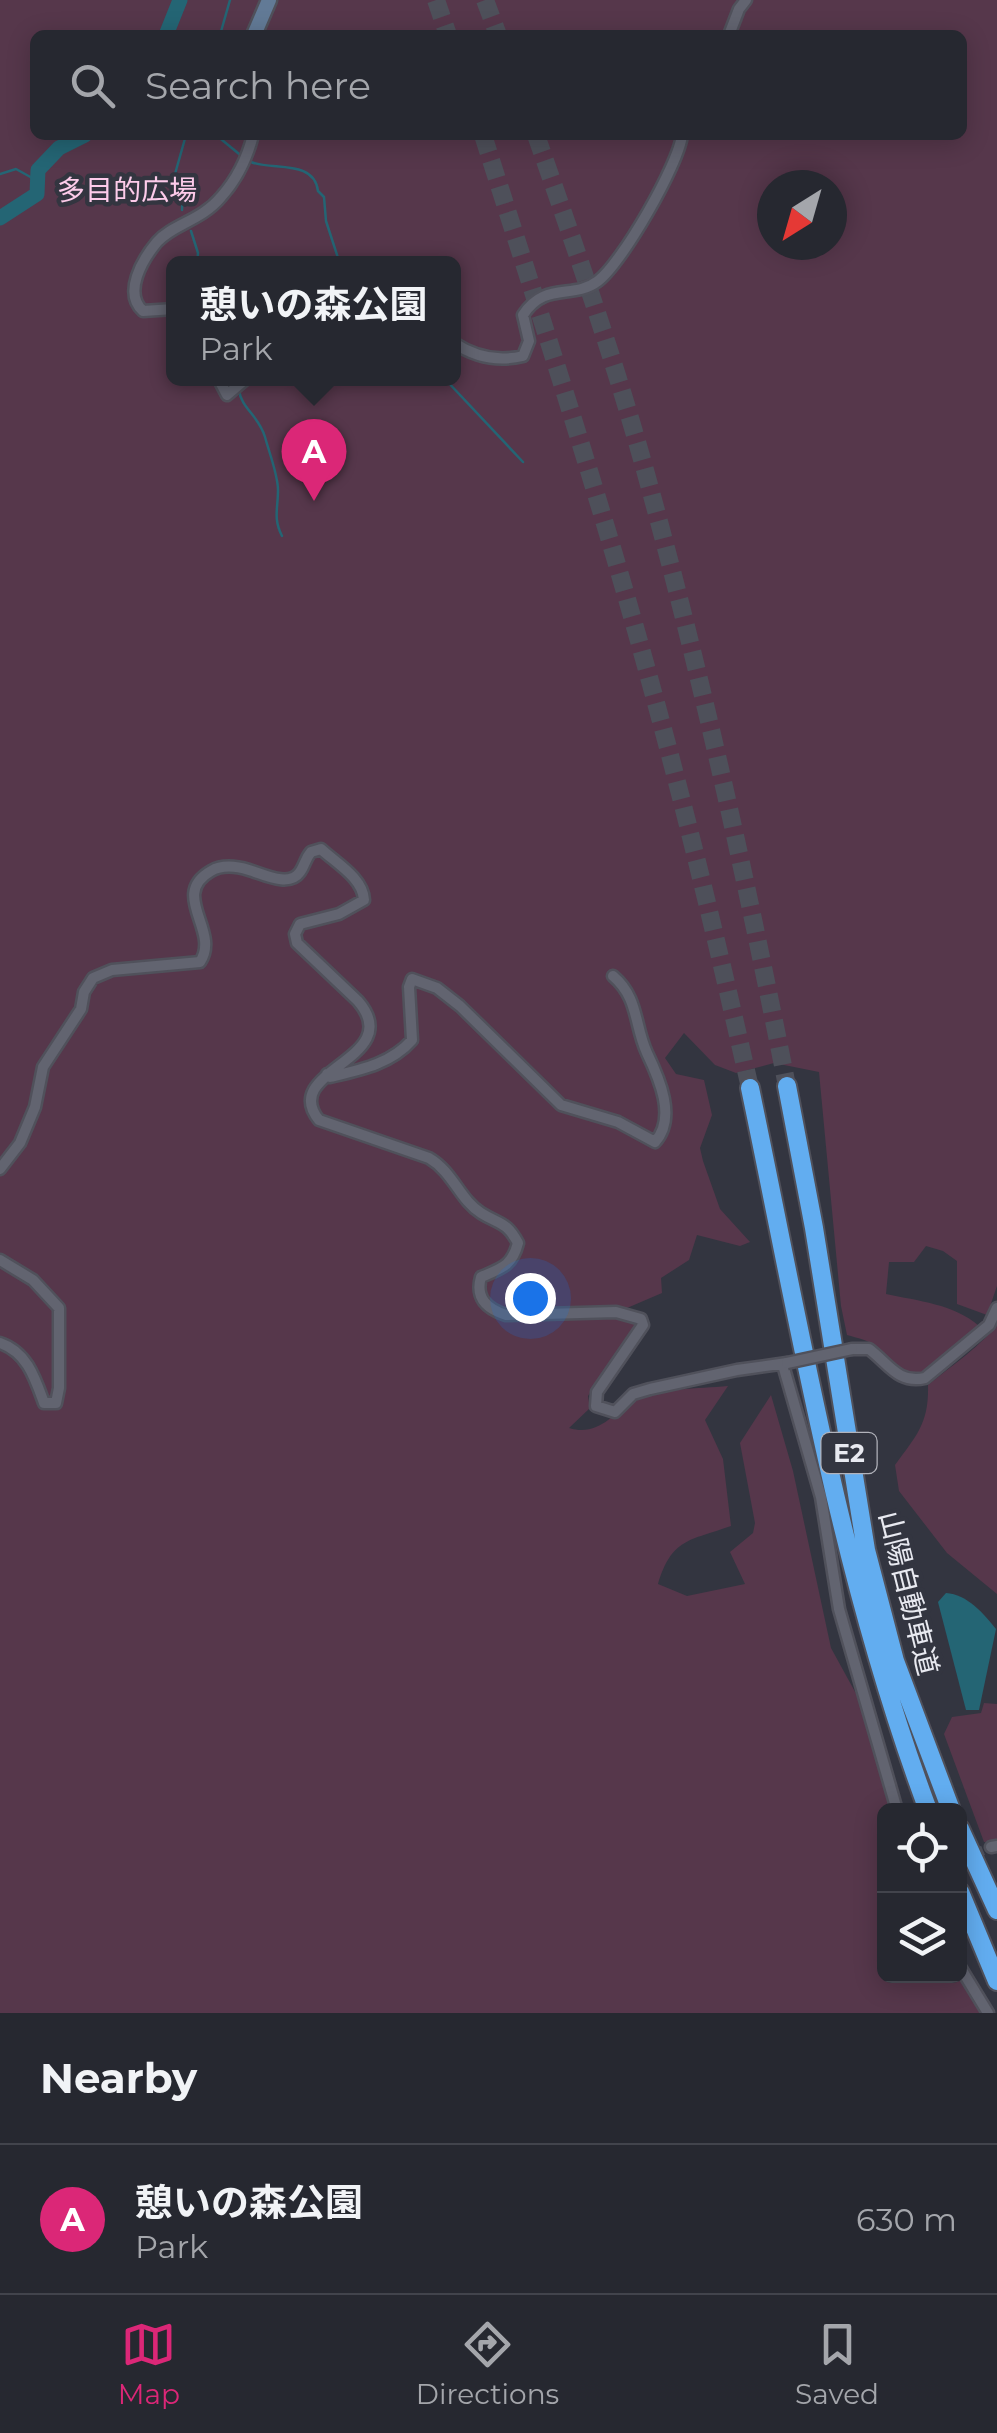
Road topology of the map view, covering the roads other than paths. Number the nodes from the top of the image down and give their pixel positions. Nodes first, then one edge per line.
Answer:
1 (269, 0) edge
2 (746, 0) edge
3 (256, 30) edge
4 (732, 30) edge
5 (252, 140) edge
6 (681, 140) edge
7 (166, 310) edge
8 (461, 347) edge
9 (222, 386) edge
10 (238, 386) edge
11 (613, 976) dead end
12 (327, 1074) junction
13 (787, 1086) tunnel mouth
14 (750, 1088) tunnel mouth
15 (0, 1169) edge
16 (0, 1260) edge
17 (997, 1308) edge
18 (0, 1343) edge
19 (785, 1364) junction
20 (895, 1803) edge
21 (926, 1803) edge
22 (948, 1803) edge
23 (967, 1844) edge
24 (960, 1893) edge
25 (997, 1910) edge
26 (967, 1979) edge
27 (997, 1981) edge
28 (988, 2013) edge

1 - 3 street
2 - 4 street
5 - 7 street
6 - 8 street
9 - 10 street
11 - 12 street
12 - 15 street
12 - 19 street
13 - 22 highway, 山陽自動車道 / E2
14 - 21 highway, 山陽自動車道 / E2
16 - 18 street
17 - 19 street, bridge
19 - 20 street
23 - 25 highway
24 - 27 highway
26 - 28 street

